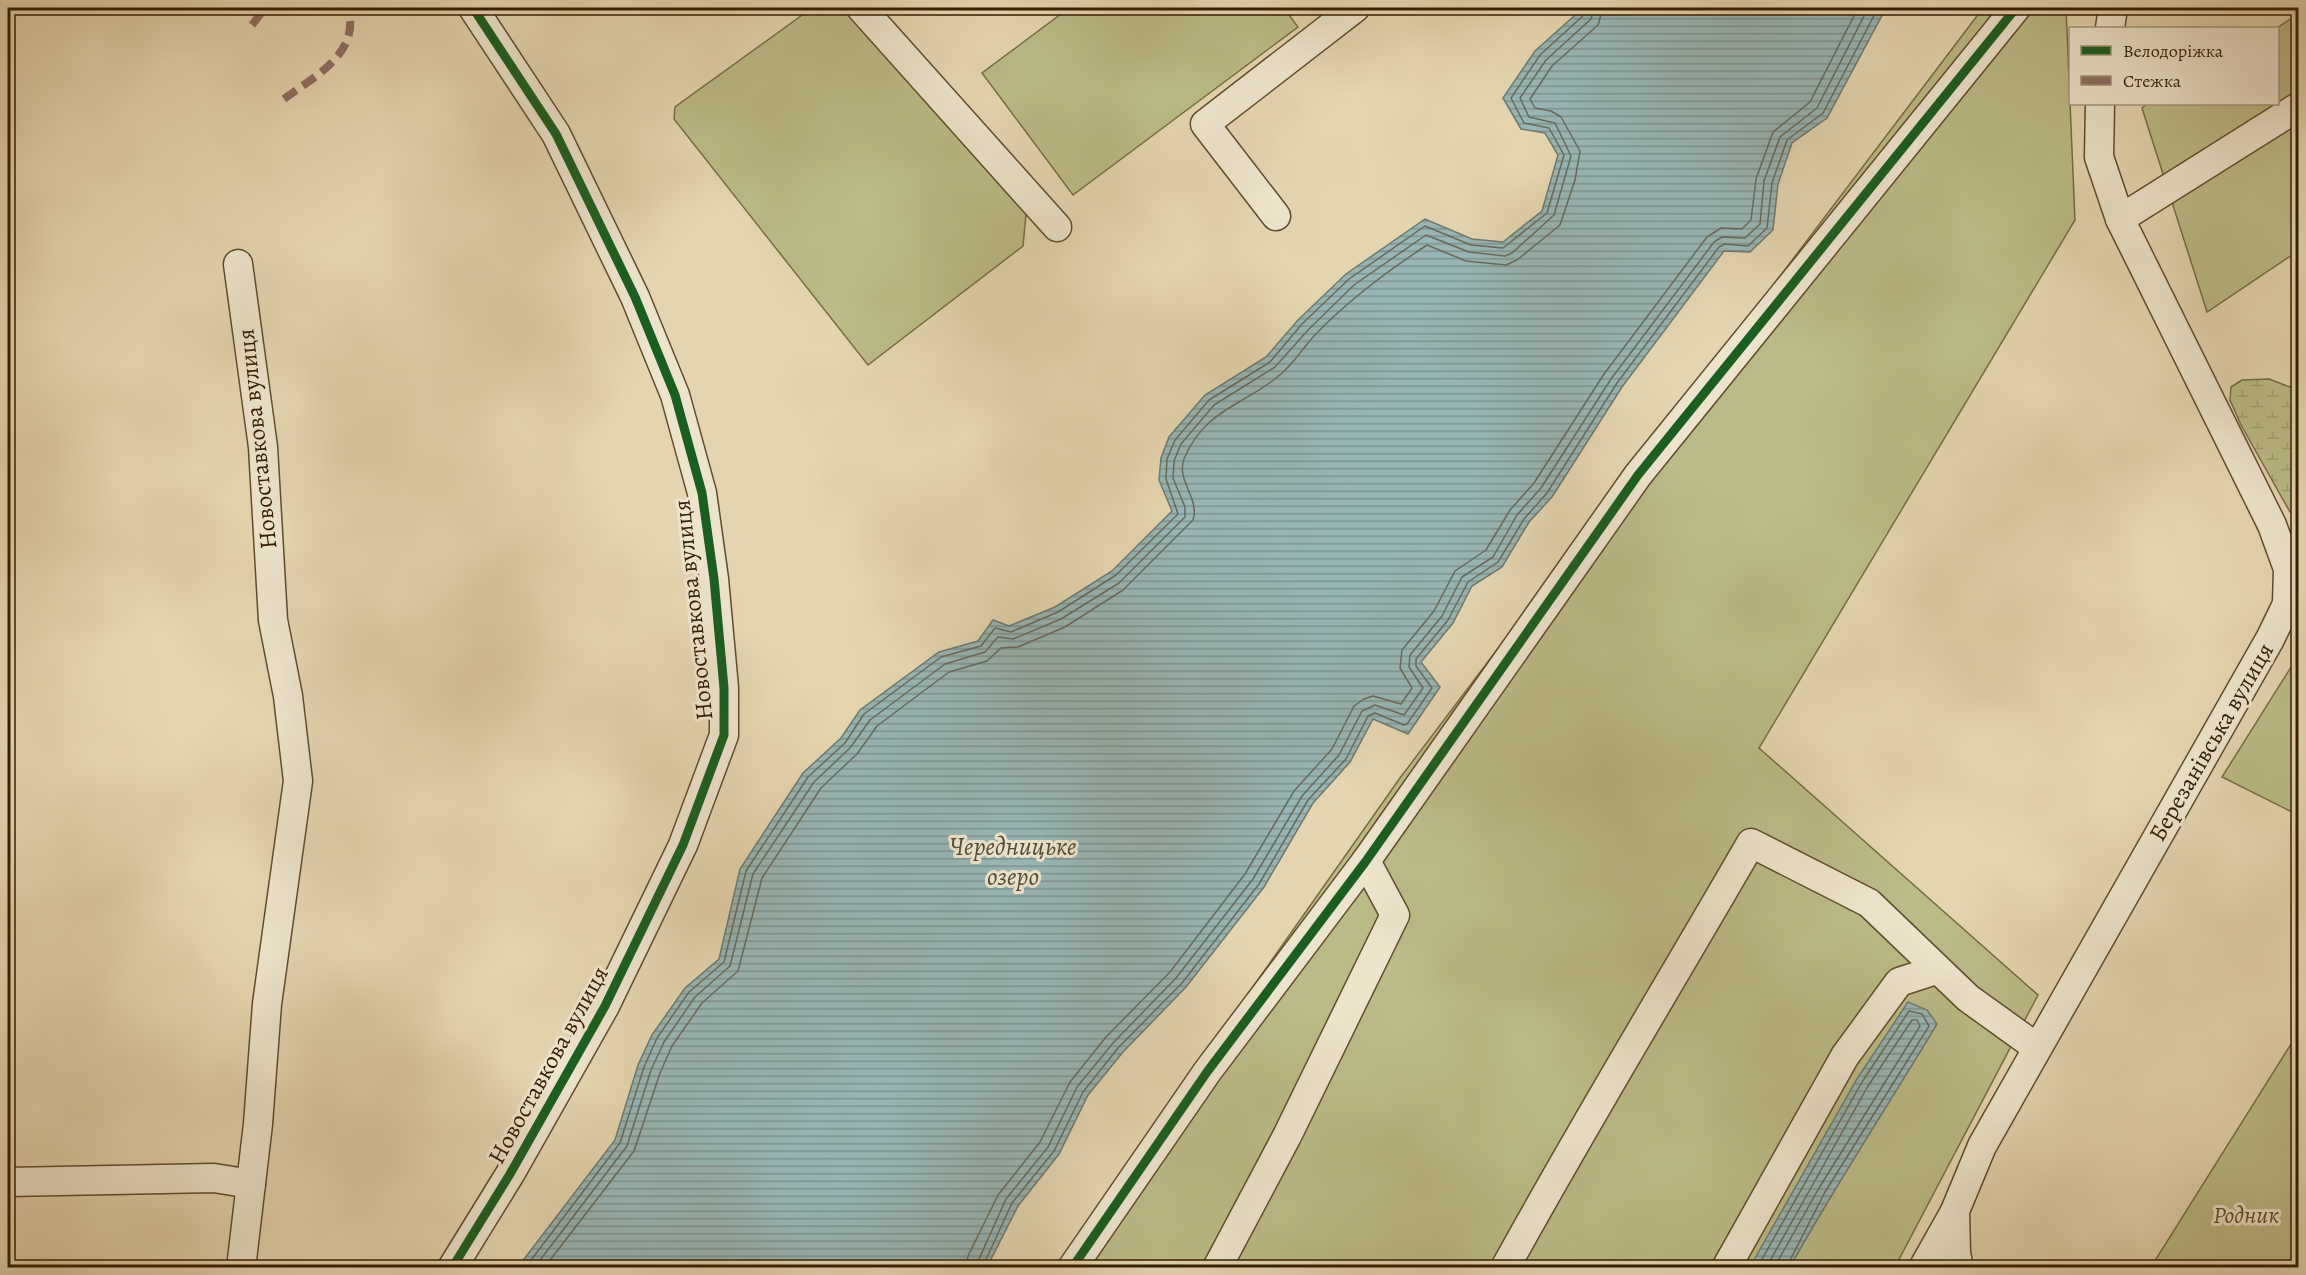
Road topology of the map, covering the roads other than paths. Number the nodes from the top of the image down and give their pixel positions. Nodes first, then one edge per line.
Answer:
1 (473, 8) edge
2 (861, 8) edge
3 (1355, 8) edge
4 (2016, 8) edge
5 (2113, 8) edge
6 (1323, 17) edge
7 (2110, 27) edge
8 (2100, 105) edge
9 (2298, 107) edge
10 (1276, 216) dead end
11 (2120, 219) junction
12 (1057, 227) dead end
13 (238, 264) dead end
14 (2293, 569) edge
15 (1366, 861) junction
16 (1936, 970) junction
17 (2036, 1047) junction
18 (8, 1182) edge
19 (251, 1184) junction
20 (1955, 1211) junction
21 (240, 1268) edge
22 (452, 1268) edge
23 (1072, 1268) edge
24 (1217, 1268) edge
25 (1505, 1268) edge
26 (1726, 1268) edge
27 (1923, 1268) edge
28 (1959, 1268) edge

1 - 22 street, Новоставкова вулиця
2 - 12 street
3 - 6 street
4 - 15 street
5 - 7 street
6 - 10 street
8 - 11 street, Березанівська вулиця
9 - 11 street
11 - 14 street, Березанівська вулиця
13 - 19 street, Новоставкова вулиця
14 - 17 street, Березанівська вулиця
15 - 23 street
15 - 24 street
16 - 17 street
16 - 25 street
16 - 26 street
17 - 20 street, Березанівська вулиця
18 - 19 street
19 - 21 street, Новоставкова вулиця
20 - 27 street
20 - 28 street, Березанівська вулиця

